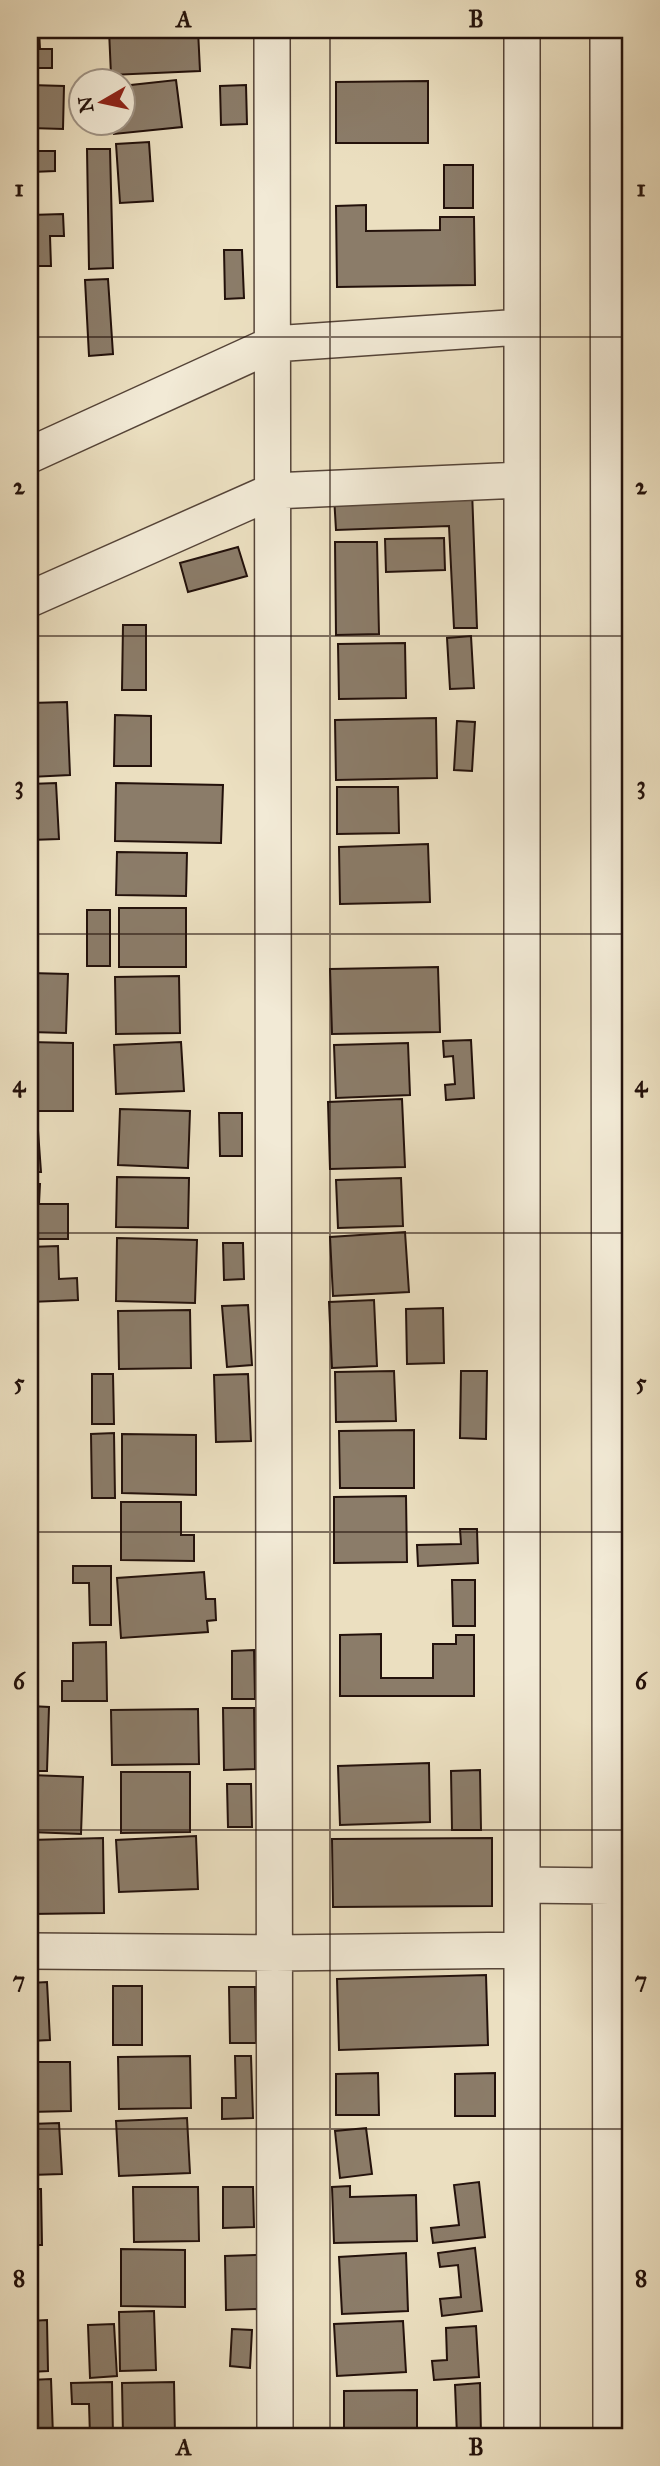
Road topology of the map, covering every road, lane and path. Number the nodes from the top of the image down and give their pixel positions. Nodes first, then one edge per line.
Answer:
1 (272, 30) edge
2 (522, 30) edge
3 (608, 30) edge
4 (522, 327) junction
5 (273, 344) junction
6 (30, 455) edge
7 (522, 480) junction
8 (273, 491) junction
9 (30, 599) edge
10 (620, 1816) edge
11 (522, 1885) junction
12 (610, 1886) junction
13 (522, 1950) junction
14 (30, 1951) edge
15 (275, 1953) junction
16 (275, 2436) edge
17 (522, 2436) edge
18 (611, 2436) edge

1 - 5 street
2 - 4 street
3 - 10 street
4 - 5 street
4 - 7 street
5 - 6 street
5 - 8 street
7 - 8 street
7 - 11 street
8 - 9 street
8 - 15 street
10 - 12 street
11 - 12 street
11 - 13 street
12 - 18 street
13 - 15 street
13 - 17 street
14 - 15 street
15 - 16 street

